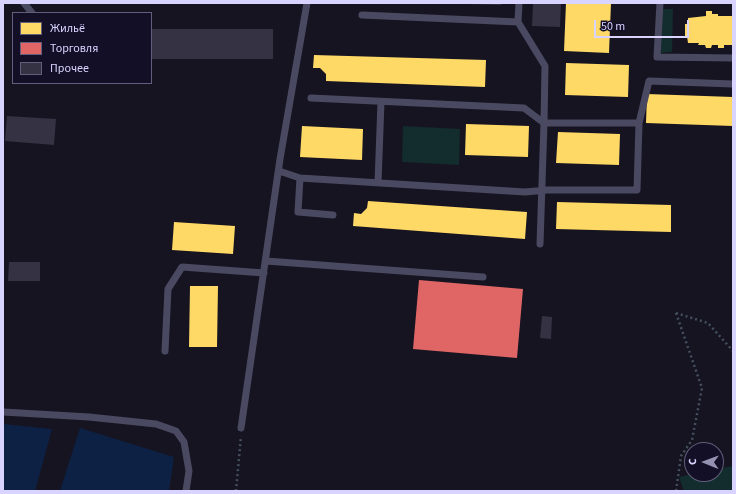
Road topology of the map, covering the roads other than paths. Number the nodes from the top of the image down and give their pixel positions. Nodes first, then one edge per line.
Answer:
1 (24, 3) edge
2 (307, 3) edge
3 (519, 3) edge
4 (660, 3) edge
5 (31, 12) edge
6 (362, 16) dead end
7 (518, 22) junction
8 (733, 58) edge
9 (733, 84) edge
10 (311, 98) dead end
11 (381, 102) junction
12 (544, 122) junction
13 (639, 123) junction
14 (279, 171) junction
15 (300, 178) junction
16 (378, 183) junction
17 (542, 190) junction
18 (333, 215) dead end
19 (540, 244) dead end
20 (266, 261) junction
21 (264, 273) junction
22 (483, 277) dead end
23 (165, 351) dead end
24 (3, 412) edge
25 (241, 428) road end
26 (186, 491) edge

1 - 5 lane
2 - 14 lane
3 - 7 lane
4 - 8 lane
6 - 7 lane
7 - 12 lane
9 - 13 lane
10 - 11 lane
11 - 12 lane
11 - 16 lane
12 - 13 lane
12 - 17 lane
13 - 17 lane
14 - 15 lane
14 - 20 lane
15 - 16 lane
15 - 18 lane
16 - 17 lane
17 - 19 lane
20 - 21 lane
20 - 22 lane
21 - 23 lane
21 - 25 lane
24 - 26 lane

